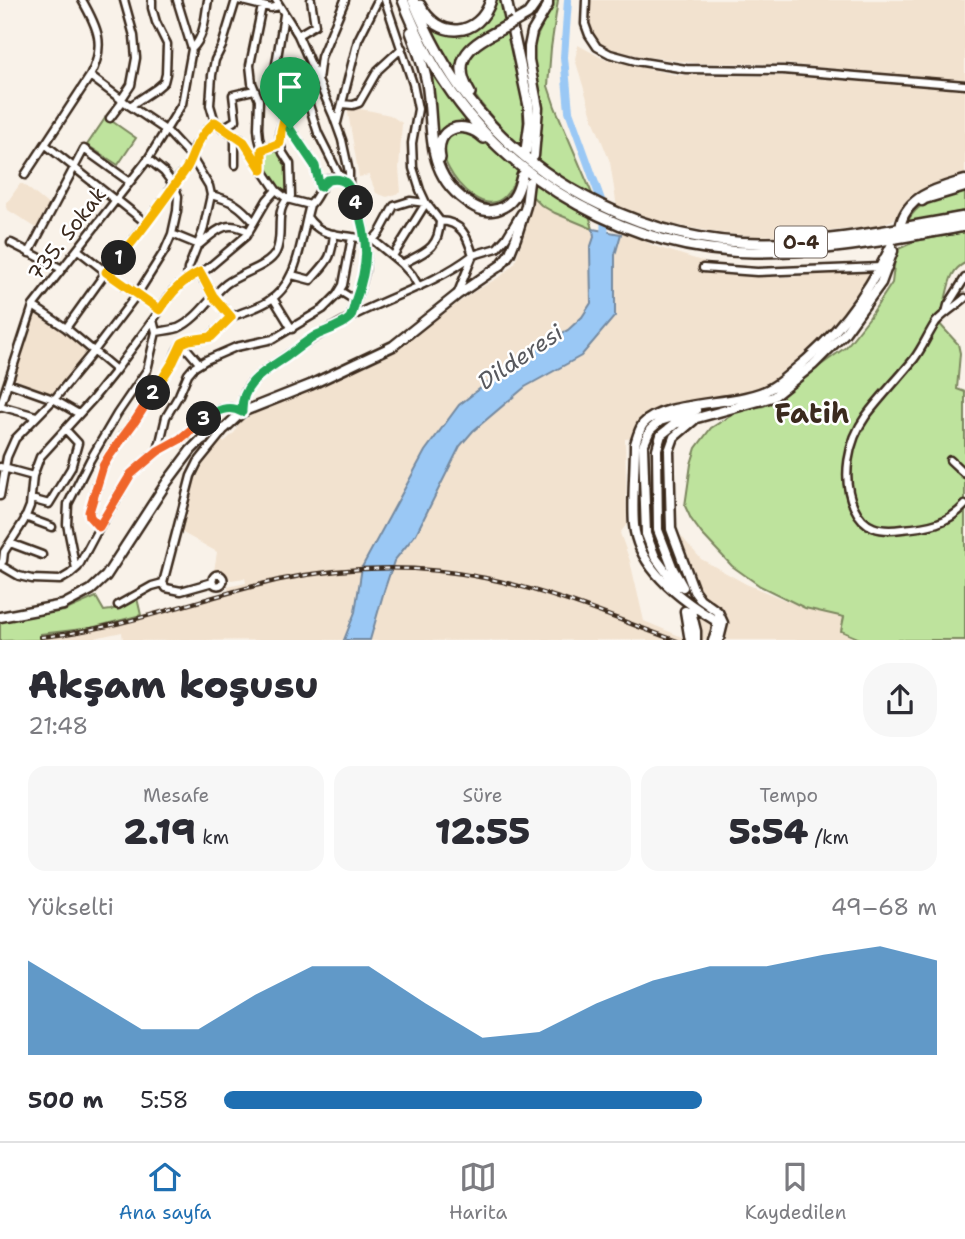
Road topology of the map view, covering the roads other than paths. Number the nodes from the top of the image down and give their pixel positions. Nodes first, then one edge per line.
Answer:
1 (82, 0) edge
2 (124, 0) edge
3 (152, 0) edge
4 (177, 0) edge
5 (208, 0) edge
6 (237, 0) edge
7 (311, 0) edge
8 (345, 0) edge
9 (378, 0) edge
10 (385, 0) edge
11 (402, 0) edge
12 (415, 0) edge
13 (491, 0) edge
14 (504, 0) edge
15 (538, 0) edge
16 (548, 0) edge
17 (586, 0) edge
18 (278, 3) edge
19 (262, 6) junction
20 (285, 14) junction
21 (298, 35) junction
22 (402, 48) junction
23 (192, 49) junction
24 (314, 71) junction
25 (90, 76) junction
26 (318, 83) junction
27 (965, 85) edge
28 (254, 90) junction
29 (122, 100) junction
30 (342, 104) junction
31 (130, 106) junction
32 (110, 118) dead end
33 (284, 119) junction
34 (215, 122) junction
35 (336, 124) junction
36 (223, 128) junction
37 (167, 131) junction
38 (235, 136) junction
39 (280, 143) junction
40 (46, 145) junction
41 (262, 150) junction
42 (523, 153) junction
43 (192, 158) junction
44 (149, 159) junction
45 (235, 165) dead end
46 (73, 168) junction
47 (262, 170) junction
48 (25, 175) dead end
49 (523, 177) junction
50 (341, 179) junction
51 (965, 180) edge
52 (130, 182) junction
53 (173, 184) junction
54 (349, 185) junction
55 (320, 187) junction
56 (965, 187) edge
57 (276, 190) junction
58 (211, 195) junction
59 (286, 199) junction
60 (116, 200) junction
61 (426, 203) junction
62 (310, 205) junction
63 (526, 206) junction
64 (965, 216) edge
65 (307, 217) junction
66 (440, 221) junction
67 (254, 222) junction
68 (146, 223) junction
69 (965, 226) edge
70 (249, 232) junction
71 (172, 234) junction
72 (334, 234) junction
73 (352, 237) junction
74 (369, 240) junction
75 (11, 243) dead end
76 (198, 246) junction
77 (78, 250) junction
78 (29, 253) junction
79 (473, 255) junction
80 (393, 256) junction
81 (402, 264) junction
82 (881, 267) junction
83 (703, 268) dead end
84 (62, 270) junction
85 (106, 272) junction
86 (200, 272) junction
87 (292, 275) junction
88 (965, 278) edge
89 (187, 279) junction
90 (419, 287) junction
91 (340, 291) junction
92 (138, 293) junction
93 (457, 295) junction
94 (213, 296) junction
95 (273, 298) junction
96 (965, 298) edge
97 (356, 301) junction
98 (33, 306) junction
99 (160, 310) junction
100 (946, 313) junction
101 (231, 317) junction
102 (350, 318) junction
103 (153, 320) junction
104 (66, 328) junction
105 (292, 329) junction
106 (156, 332) junction
107 (182, 343) junction
108 (94, 351) junction
109 (199, 363) junction
110 (116, 369) junction
111 (8, 383) junction
112 (53, 399) junction
113 (729, 399) junction
114 (0, 407) edge
115 (242, 412) junction
116 (79, 414) junction
117 (36, 416) junction
118 (696, 419) junction
119 (225, 428) junction
120 (65, 429) junction
121 (158, 451) junction
122 (950, 460) dead end
123 (3, 468) edge
124 (965, 474) edge
125 (33, 476) junction
126 (0, 496) edge
127 (31, 499) junction
128 (965, 505) edge
129 (25, 517) junction
130 (51, 527) dead end
131 (99, 527) junction
132 (10, 543) junction
133 (42, 555) dead end
134 (0, 564) edge
135 (76, 569) junction
136 (213, 582) dead end
137 (163, 583) junction
138 (118, 605) dead end
139 (0, 617) edge
140 (690, 640) edge
141 (696, 640) edge
142 (713, 640) edge
143 (719, 640) edge

1 - 25 street
2 - 29 street
3 - 31 street
4 - 23 street
5 - 23 street, 735. Sokak
6 - 19 street
6 - 34 street
7 - 21 street
8 - 26 street
9 - 30 street
10 - 22 street
11 - 42 highway, O-4
11 - 49 highway
12 - 13 highway
12 - 42 highway, O-4
14 - 42 highway
15 - 42 highway
16 - 42 main road
17 - 27 street
18 - 19 street
18 - 20 street
19 - 28 street
20 - 21 street
20 - 33 street
21 - 24 street
22 - 30 street
22 - 61 street
23 - 37 street, 735. Sokak
24 - 26 street
24 - 50 street
25 - 29 street
25 - 40 street
26 - 35 street
28 - 36 street
28 - 41 street
29 - 31 street
29 - 32 street
30 - 35 street
31 - 37 street
33 - 39 street
33 - 55 street
34 - 36 street
34 - 43 street
35 - 54 street
36 - 38 street
37 - 43 street
37 - 44 street, 735. Sokak
38 - 45 street
38 - 47 street
39 - 41 street
39 - 59 street
40 - 46 street
40 - 48 street
41 - 47 street
42 - 49 highway
42 - 64 highway, O-4
42 - 69 highway, O-4
43 - 53 street
43 - 58 street
44 - 52 street, 735. Sokak
44 - 53 street
46 - 52 street
46 - 60 street
46 - 78 street
47 - 57 street
49 - 63 main road
50 - 54 street
50 - 55 street
51 - 56 main road
52 - 60 street, 735. Sokak
53 - 68 street
53 - 71 street
54 - 74 street
55 - 62 street
57 - 59 street
57 - 67 street
58 - 67 street
58 - 76 street
59 - 62 street
59 - 94 street
60 - 68 street
60 - 77 street, 735. Sokak
61 - 66 street
61 - 74 street
61 - 80 street
62 - 65 street
63 - 79 street
63 - 93 main road
65 - 72 street
65 - 87 street
66 - 79 street
66 - 81 street
67 - 70 street
68 - 85 street
70 - 76 street
70 - 86 street
71 - 76 street
71 - 92 street
72 - 73 street
72 - 87 street
73 - 74 street
73 - 91 street
74 - 80 street
74 - 97 street
75 - 78 street
76 - 89 street
77 - 84 street, 735. Sokak
77 - 85 street
78 - 84 street
79 - 90 street
79 - 93 street
80 - 81 street
81 - 90 street
82 - 83 street
82 - 113 main road
82 - 118 main road
84 - 98 street, 735. Sokak
85 - 92 street
85 - 104 street
86 - 89 street
86 - 94 street
87 - 95 street
88 - 100 street
89 - 99 street
90 - 102 street
91 - 97 street
91 - 105 street
92 - 99 street
92 - 108 street
93 - 115 main road
94 - 101 street
94 - 106 street
95 - 101 street
95 - 105 street
96 - 100 street
97 - 102 street
98 - 104 street
98 - 111 street, 735. Sokak
99 - 103 street
100 - 128 street
101 - 107 street
102 - 115 street
103 - 106 street
103 - 110 street
104 - 108 street
105 - 109 street
106 - 135 street
107 - 109 street
107 - 131 street
108 - 110 street
108 - 112 street
109 - 121 street
110 - 116 street
111 - 112 street
111 - 114 street, 735. Sokak
112 - 116 street
112 - 117 street
113 - 118 main road
113 - 142 main road
114 - 117 street
115 - 119 main road
115 - 121 street
116 - 120 street
117 - 123 street
118 - 143 main road
119 - 137 street
119 - 139 main road
120 - 125 street
120 - 127 street
121 - 131 street
122 - 124 street
123 - 125 street
123 - 126 street
125 - 127 street
127 - 129 street
129 - 130 street
129 - 132 street
131 - 135 street
132 - 133 street
132 - 134 street
134 - 135 street
136 - 137 street
137 - 138 street
140 - 141 main road

